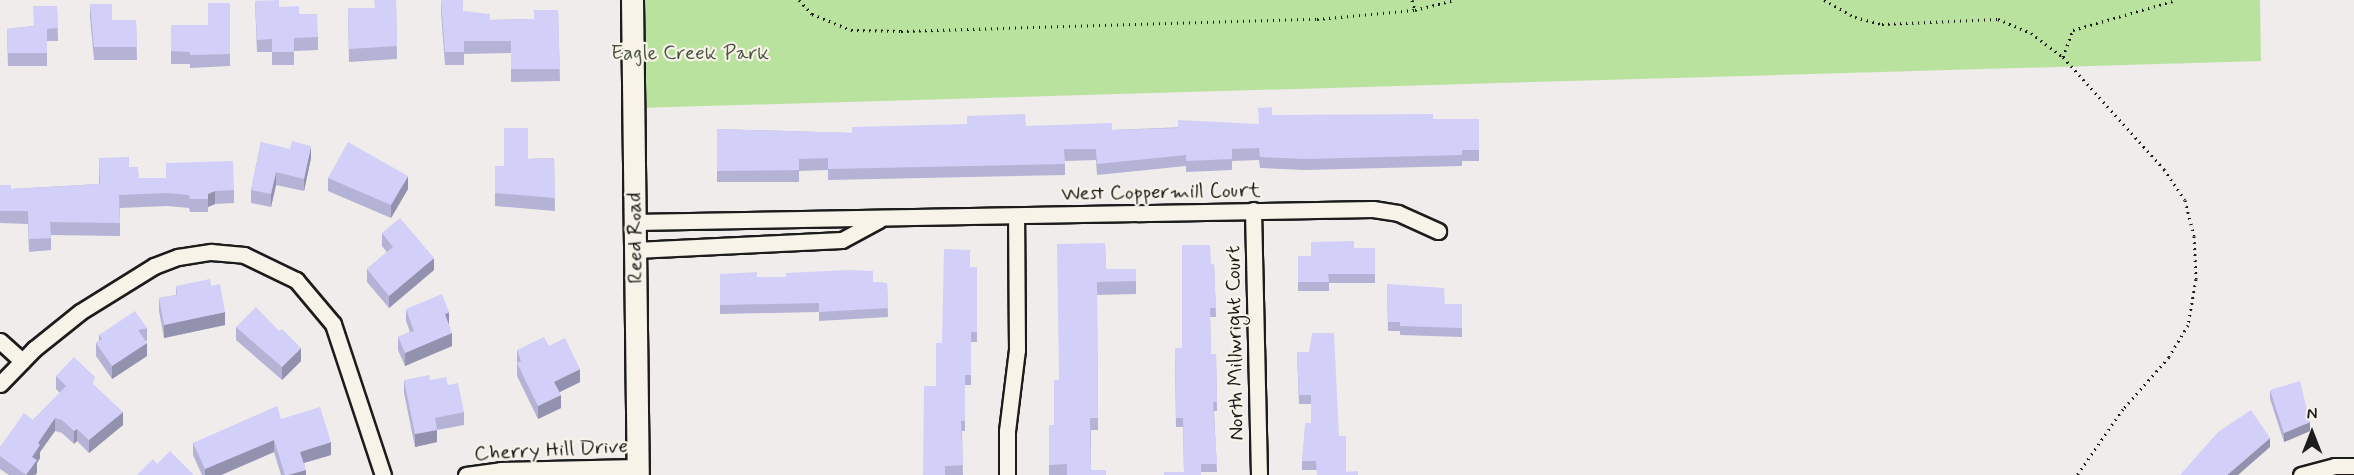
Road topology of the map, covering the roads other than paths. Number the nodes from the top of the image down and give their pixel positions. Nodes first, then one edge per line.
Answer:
1 (632, 0) edge
2 (1253, 210) junction
3 (1016, 217) junction
4 (881, 219) junction
5 (634, 222) junction
6 (1438, 231) dead end
7 (635, 250) junction
8 (0, 341) edge
9 (22, 361) junction
10 (0, 384) edge
11 (2354, 466) edge
12 (638, 471) edge
13 (383, 475) edge
14 (466, 475) edge
15 (1007, 475) edge
16 (1259, 475) edge
17 (2301, 475) edge

1 - 5 main road, Reed Road
2 - 3 street, West Coppermill Court
2 - 6 street, West Coppermill Court
2 - 16 street, North Millwright Court
3 - 4 street, West Coppermill Court
3 - 15 street
4 - 5 street, West Coppermill Court
4 - 7 street, West Coppermill Court
5 - 7 main road, Reed Road
7 - 12 main road, Reed Road
8 - 9 street
9 - 10 street
9 - 13 street
11 - 17 street
12 - 14 street, Cherry Hill Drive

